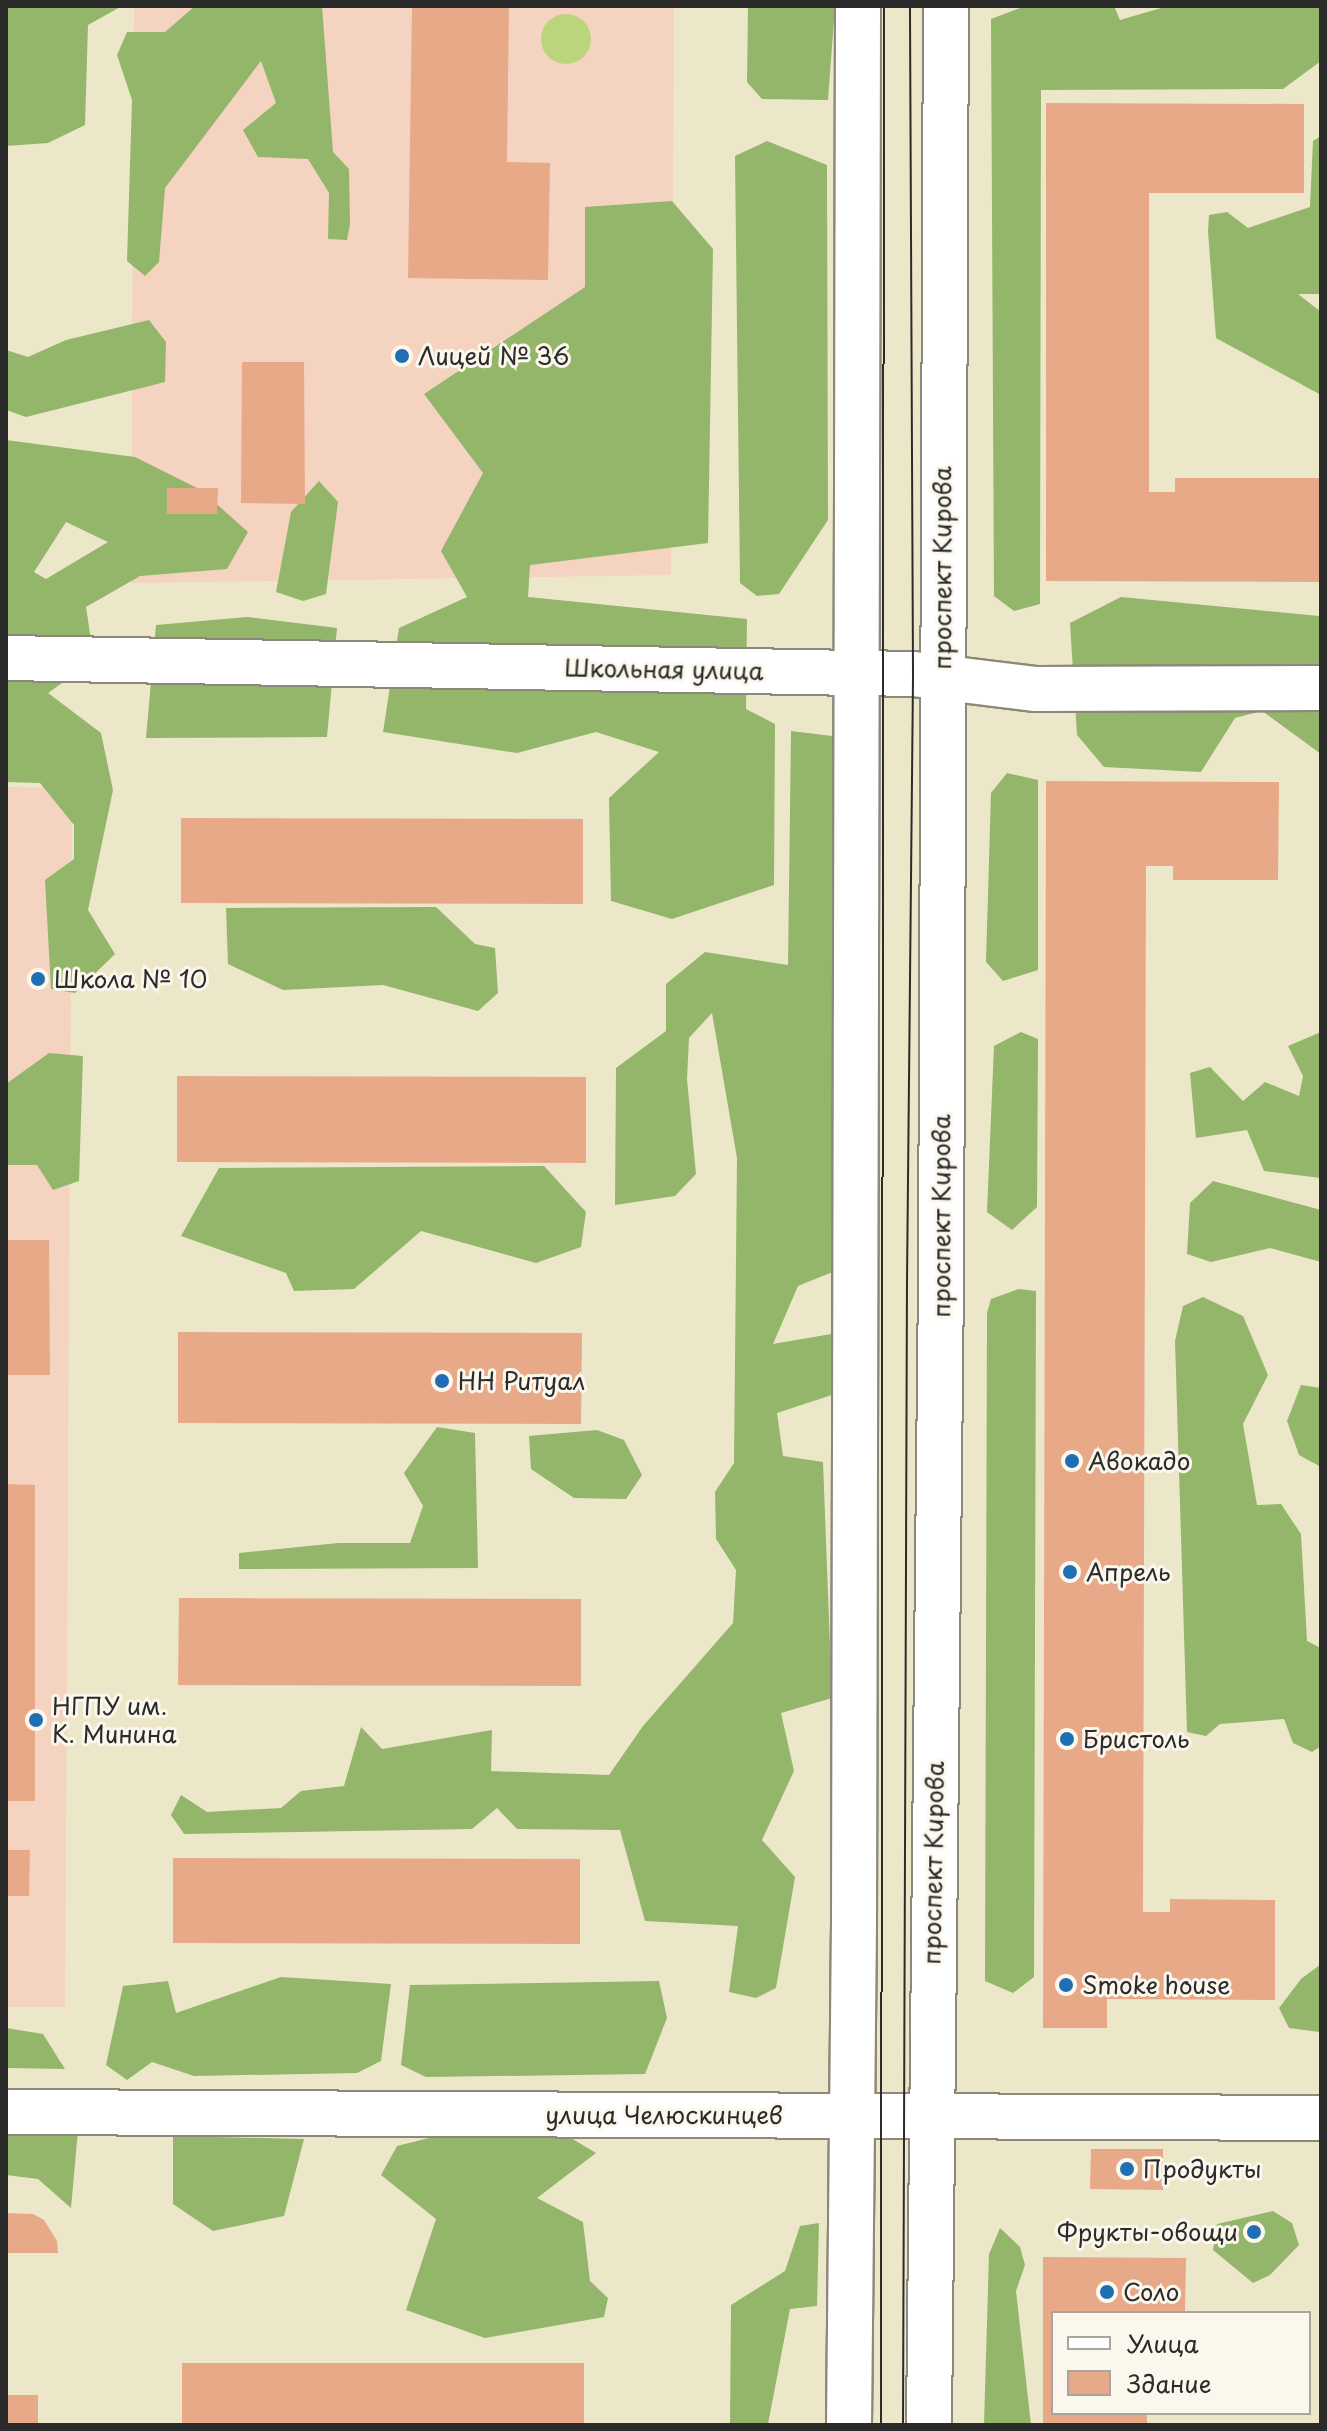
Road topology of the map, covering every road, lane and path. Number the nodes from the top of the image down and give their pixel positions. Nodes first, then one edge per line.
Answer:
1 (858, 6) edge
2 (946, 6) edge
3 (6, 658) edge
4 (858, 673) junction
5 (942, 678) junction
6 (1321, 688) edge
7 (6, 2112) edge
8 (851, 2115) junction
9 (931, 2115) junction
10 (1321, 2118) edge
11 (849, 2425) edge
12 (929, 2425) edge

1 - 4 street
2 - 5 street, проспект Кирова
3 - 4 street, Школьная улица
4 - 5 street, Школьная улица
4 - 8 street
5 - 6 street, Школьная улица
5 - 9 street, проспект Кирова
7 - 8 street, улица Челюскинцев
8 - 9 street, улица Челюскинцев
8 - 11 street
9 - 10 street, улица Челюскинцев
9 - 12 street, проспект Кирова

